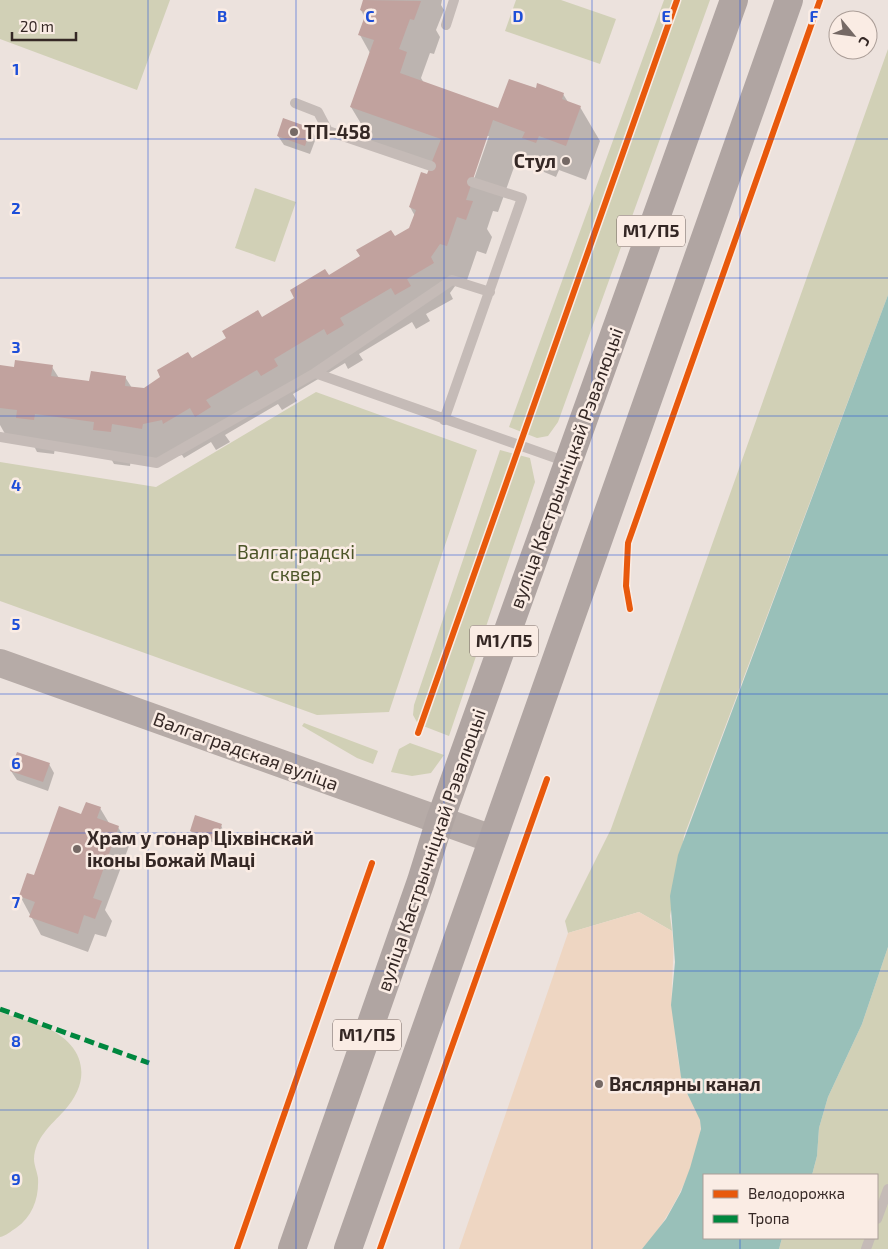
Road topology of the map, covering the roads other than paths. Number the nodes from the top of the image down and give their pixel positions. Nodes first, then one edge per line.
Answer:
1 (454, 0) edge
2 (734, 0) edge
3 (789, 0) edge
4 (446, 25) dead end
5 (295, 104) dead end
6 (431, 166) dead end
7 (472, 182) dead end
8 (490, 292) junction
9 (315, 373) junction
10 (444, 420) junction
11 (0, 437) edge
12 (568, 462) junction
13 (0, 663) edge
14 (440, 820) junction
15 (492, 839) junction
16 (888, 1189) edge
17 (878, 1216) edge
18 (292, 1249) edge
19 (348, 1249) edge

1 - 4 lane
2 - 12 highway, вуліца Кастрычніцкай Рэвалюцыі / М1/П5
3 - 15 highway, М1/П5
5 - 6 lane
7 - 8 lane
8 - 9 lane
8 - 10 lane
9 - 10 lane
9 - 11 lane
10 - 12 lane
12 - 14 highway, вуліца Кастрычніцкай Рэвалюцыі / М1/П5
13 - 14 main road, Валгаградская вуліца
14 - 15 main road, Валгаградская вуліца
14 - 18 highway, вуліца Кастрычніцкай Рэвалюцыі / М1/П5
15 - 19 highway, М1/П5
16 - 17 lane

